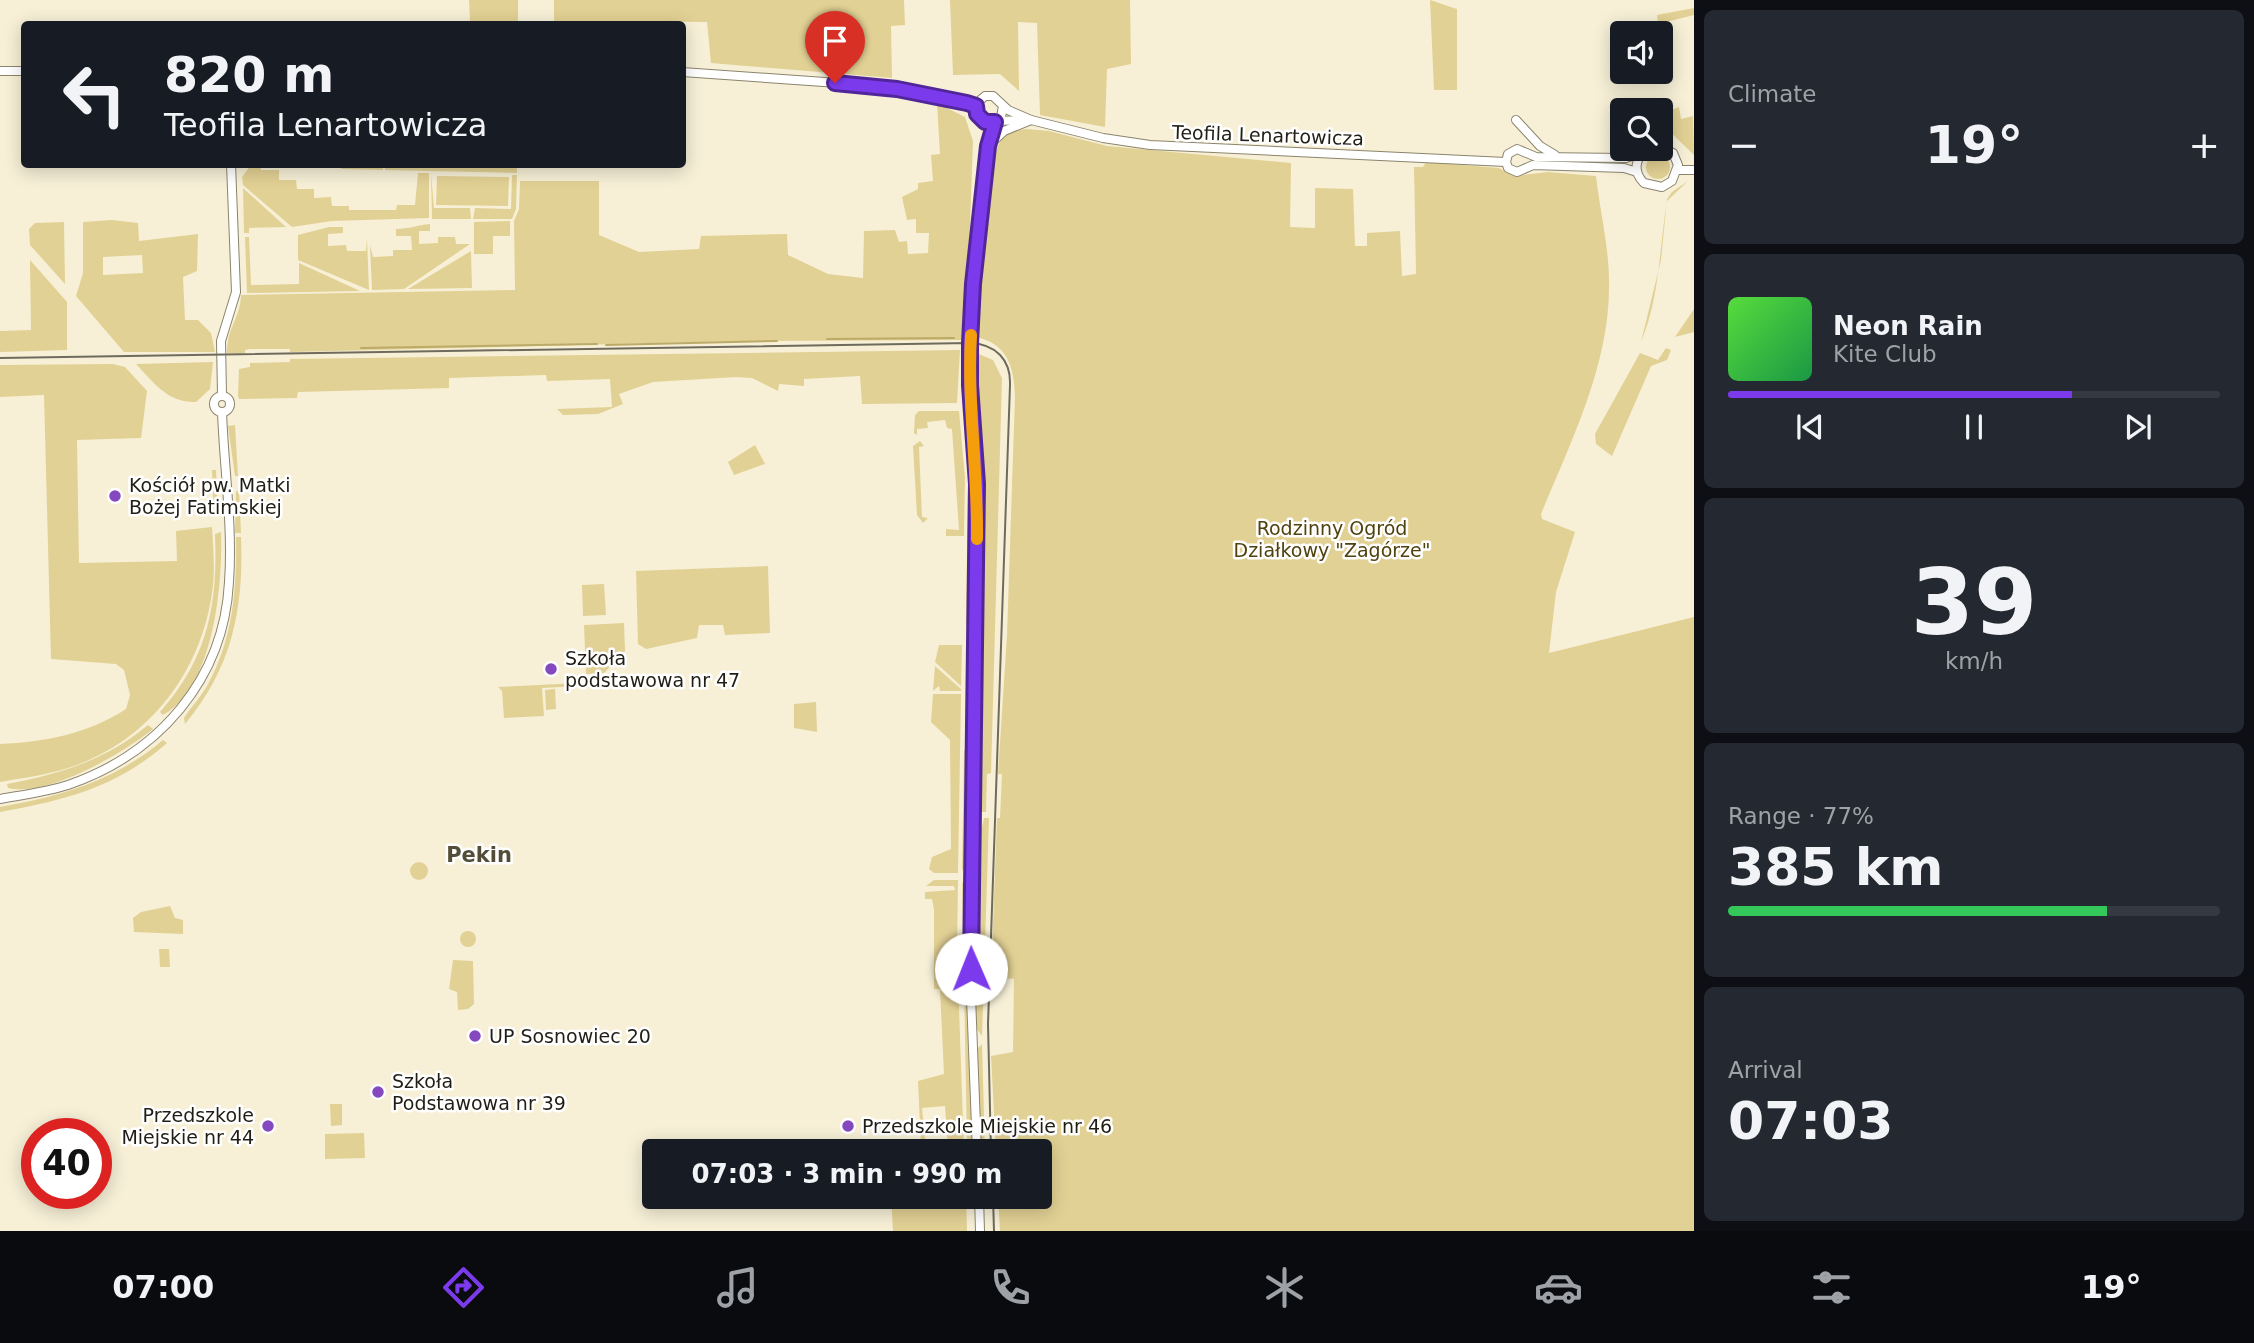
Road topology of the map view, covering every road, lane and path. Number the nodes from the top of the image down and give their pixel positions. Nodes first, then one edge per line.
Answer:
1 (0, 71) edge
2 (21, 71) edge
3 (686, 72) edge
4 (976, 106) junction
5 (1003, 106) junction
6 (1031, 120) junction
7 (1516, 120) dead end
8 (996, 121) junction
9 (985, 122) junction
10 (988, 146) junction
11 (1673, 153) edge
12 (1527, 155) junction
13 (1558, 156) junction
14 (1610, 158) edge
15 (1639, 161) edge
16 (1506, 162) junction
17 (1527, 166) junction
18 (232, 168) edge
19 (1678, 170) junction
20 (1694, 170) edge
21 (1637, 172) junction
22 (0, 799) edge
23 (977, 1139) edge
24 (979, 1209) edge
25 (980, 1231) edge

1 - 2 street
3 - 4 street
4 - 5 street
4 - 9 street
5 - 6 street, Teofila Lenartowicza
5 - 8 street
6 - 8 street, Teofila Lenartowicza
6 - 10 street
6 - 16 street, Teofila Lenartowicza
7 - 13 street
8 - 9 street
8 - 10 street
9 - 10 street
10 - 23 street
11 - 19 street
12 - 13 street
12 - 16 street
12 - 17 street
13 - 14 street
15 - 21 street
16 - 17 street
17 - 21 street
18 - 22 street
19 - 20 street
19 - 21 street
24 - 25 street

